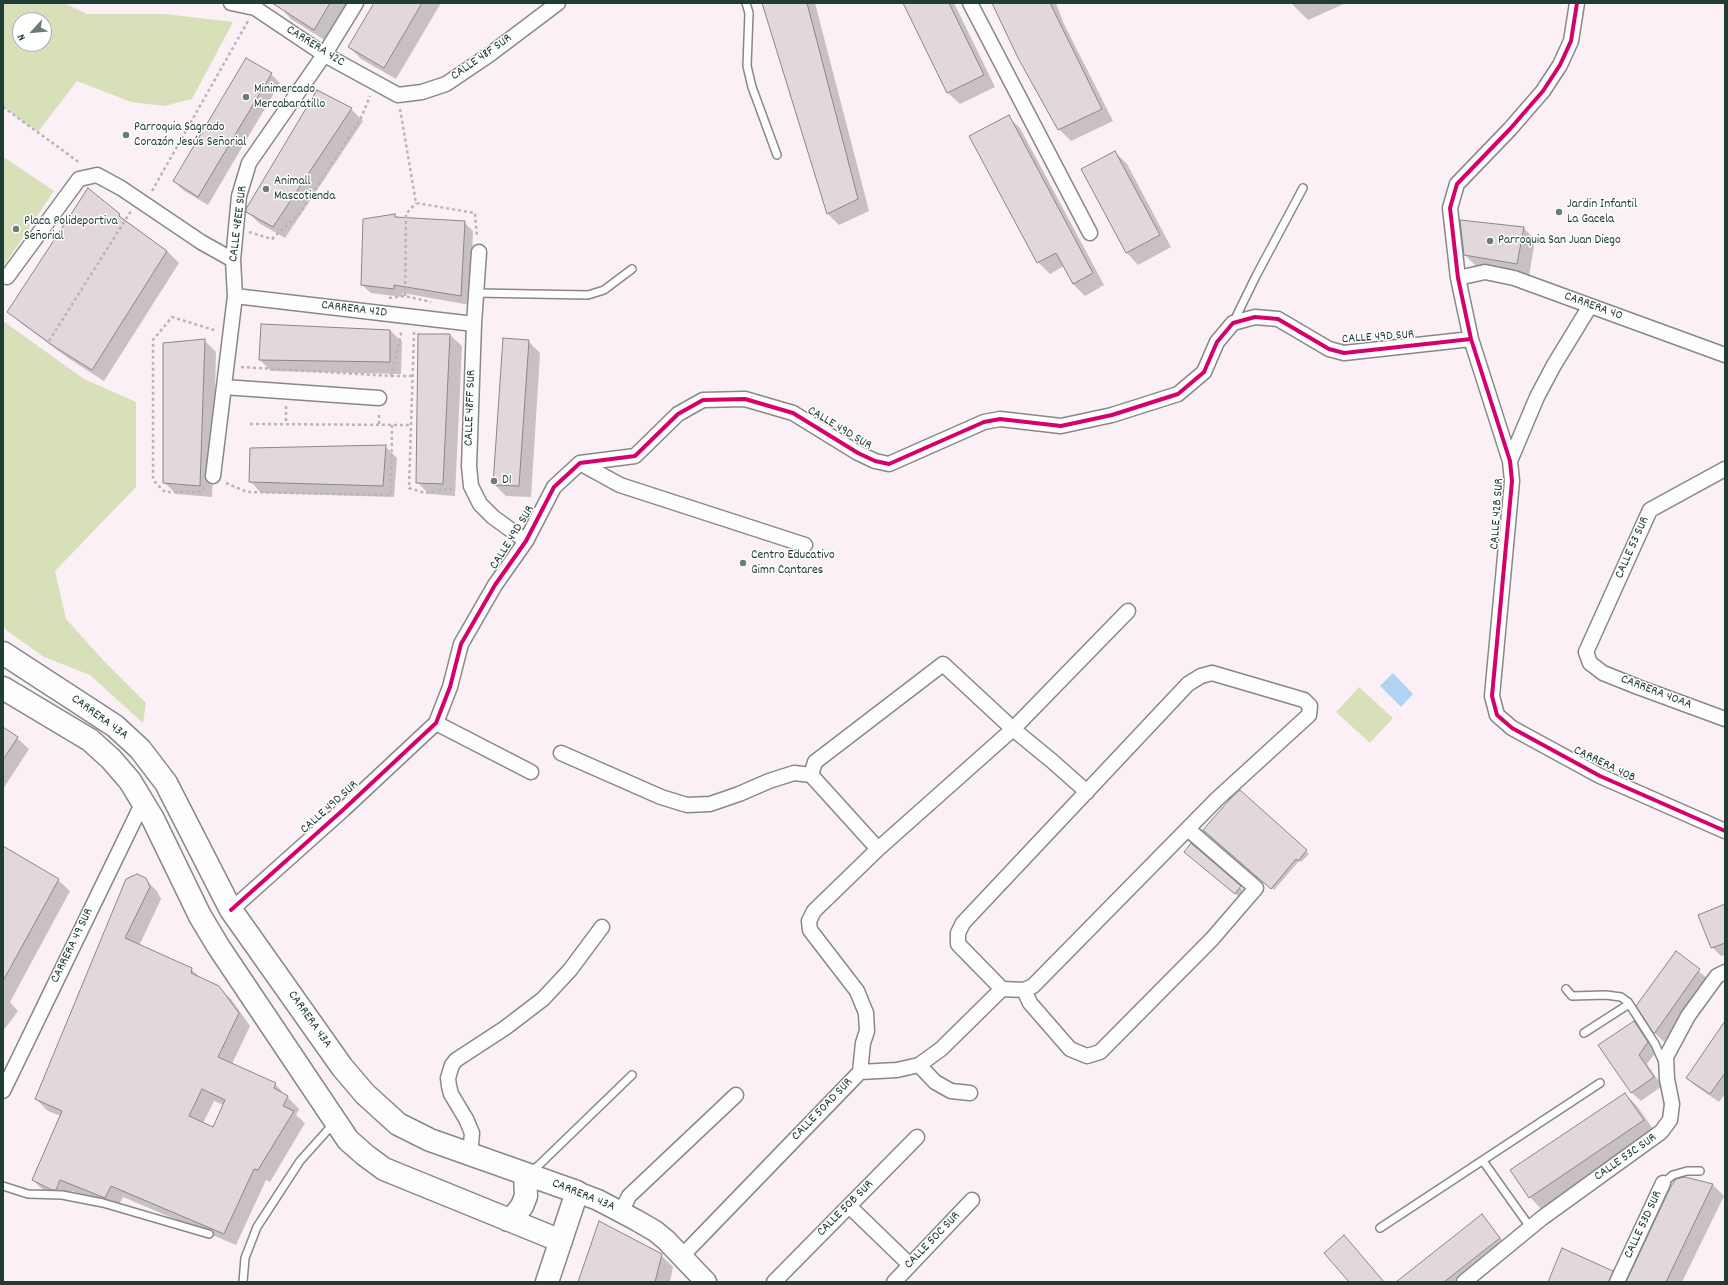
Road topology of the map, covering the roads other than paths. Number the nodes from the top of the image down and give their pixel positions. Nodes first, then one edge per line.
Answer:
1 (232, 3) edge
2 (356, 3) edge
3 (558, 3) edge
4 (746, 3) edge
5 (970, 3) edge
6 (1577, 3) edge
7 (325, 55) junction
8 (398, 95) joint
9 (777, 155) dead end
10 (1303, 188) dead end
11 (1090, 233) dead end
12 (479, 252) road end
13 (233, 260) junction
14 (632, 269) dead end
15 (7, 277) dead end
16 (1458, 278) junction
17 (476, 293) junction
18 (234, 296) junction
19 (1590, 306) junction
20 (1233, 323) junction
21 (474, 324) junction
22 (1471, 339) junction
23 (1725, 355) edge
24 (224, 387) junction
25 (379, 398) dead end
26 (1510, 461) junction
27 (580, 463) junction
28 (1725, 469) edge
29 (213, 476) road end
30 (526, 541) junction
31 (805, 545) dead end
32 (1128, 611) dead end
33 (3, 654) edge
34 (1590, 663) joint
35 (3, 688) edge
36 (1492, 696) joint
37 (1725, 719) edge
38 (436, 723) junction
39 (1013, 729) junction
40 (561, 753) dead end
41 (531, 772) dead end
42 (811, 776) junction
43 (1087, 792) junction
44 (143, 802) junction
45 (1189, 830) junction
46 (1725, 831) edge
47 (878, 849) junction
48 (231, 910) junction
49 (602, 927) dead end
50 (1725, 972) edge
51 (1566, 988) dead end
52 (1002, 989) junction
53 (1024, 990) junction
54 (1629, 1004) junction
55 (1584, 1033) dead end
56 (919, 1065) junction
57 (860, 1072) junction
58 (1667, 1072) junction
59 (632, 1075) dead end
60 (1600, 1083) dead end
61 (3, 1091) edge
62 (970, 1093) dead end
63 (736, 1095) dead end
64 (335, 1122) junction
65 (917, 1137) dead end
66 (470, 1155) junction
67 (1483, 1162) junction
68 (1700, 1171) dead end
69 (525, 1174) junction
70 (1663, 1183) joint
71 (3, 1186) edge
72 (577, 1192) junction
73 (972, 1200) dead end
74 (849, 1206) junction
75 (620, 1212) junction
76 (508, 1220) junction
77 (1530, 1227) junction
78 (1380, 1228) dead end
79 (210, 1234) dead end
80 (561, 1241) junction
81 (682, 1256) junction
82 (910, 1265) junction
83 (243, 1282) edge
84 (547, 1282) edge
85 (706, 1282) edge
86 (774, 1282) edge
87 (894, 1282) edge
88 (1464, 1282) edge
89 (1616, 1282) edge

1 - 7 street, CARRERA 42C
2 - 7 street, CALLE 48EE SUR
3 - 8 street, CALLE 48F SUR
4 - 9 lane
5 - 11 street
6 - 16 street
7 - 8 street, CARRERA 42C
7 - 13 street, CALLE 48EE SUR
10 - 20 lane
12 - 17 street, CALLE 48FF SUR
13 - 15 street
13 - 18 street, CALLE 48EE SUR
14 - 17 lane
16 - 19 street, CARRERA 40
16 - 22 street
17 - 21 street, CALLE 48FF SUR
18 - 21 street, CARRERA 42D
18 - 24 street, CALLE 48EE SUR
19 - 23 street, CARRERA 40
19 - 26 street
20 - 22 street, CALLE 49D SUR
20 - 27 street, CALLE 49D SUR
21 - 30 street, CALLE 48FF SUR
22 - 26 street, CALLE 42B SUR
24 - 25 street
24 - 29 street, CALLE 48EE SUR
26 - 36 street, CALLE 42B SUR
27 - 30 street, CALLE 49D SUR
27 - 31 street
28 - 34 street, CALLE 53 SUR
30 - 38 street, CALLE 49D SUR
32 - 39 street
33 - 48 main road, CARRERA 43A
34 - 37 street, CARRERA 40AA
35 - 44 main road, CARRERA 43A
36 - 46 street, CARRERA 40B
38 - 41 street
38 - 48 street, CALLE 49D SUR
39 - 42 street
39 - 43 street
39 - 47 street
40 - 42 street
42 - 47 street
43 - 45 street
43 - 52 street
44 - 61 street, CARRERA 49 SUR
44 - 64 main road, CARRERA 43A
45 - 53 street
45 - 53 street
47 - 57 street
48 - 66 main road, CARRERA 43A
49 - 66 street
50 - 58 street, CALLE 53C SUR
51 - 54 lane
52 - 53 street
52 - 56 street, CALLE 50AD SUR
54 - 55 lane
54 - 58 lane
56 - 57 street, CALLE 50AD SUR
56 - 62 street
57 - 81 street, CALLE 50AD SUR
58 - 77 street, CALLE 53C SUR
59 - 69 lane
60 - 67 lane
63 - 75 street
64 - 76 main road, CARRERA 43A
64 - 83 lane
65 - 74 street, CALLE 50B SUR
66 - 69 main road, CARRERA 43A
67 - 77 lane
67 - 78 lane
68 - 70 lane, CALLE 53D SUR
69 - 72 main road, CARRERA 43A
69 - 76 main road
70 - 89 street, CALLE 53D SUR
71 - 79 lane
72 - 75 main road, CARRERA 43A
72 - 80 main road
73 - 82 street, CALLE 50C SUR
74 - 82 street
74 - 86 street, CALLE 50B SUR
75 - 81 main road, CARRERA 43A
76 - 80 main road, CARRERA 43A
77 - 88 street, CALLE 53C SUR
80 - 84 main road
81 - 85 main road, CARRERA 43A
82 - 87 street, CALLE 50C SUR

